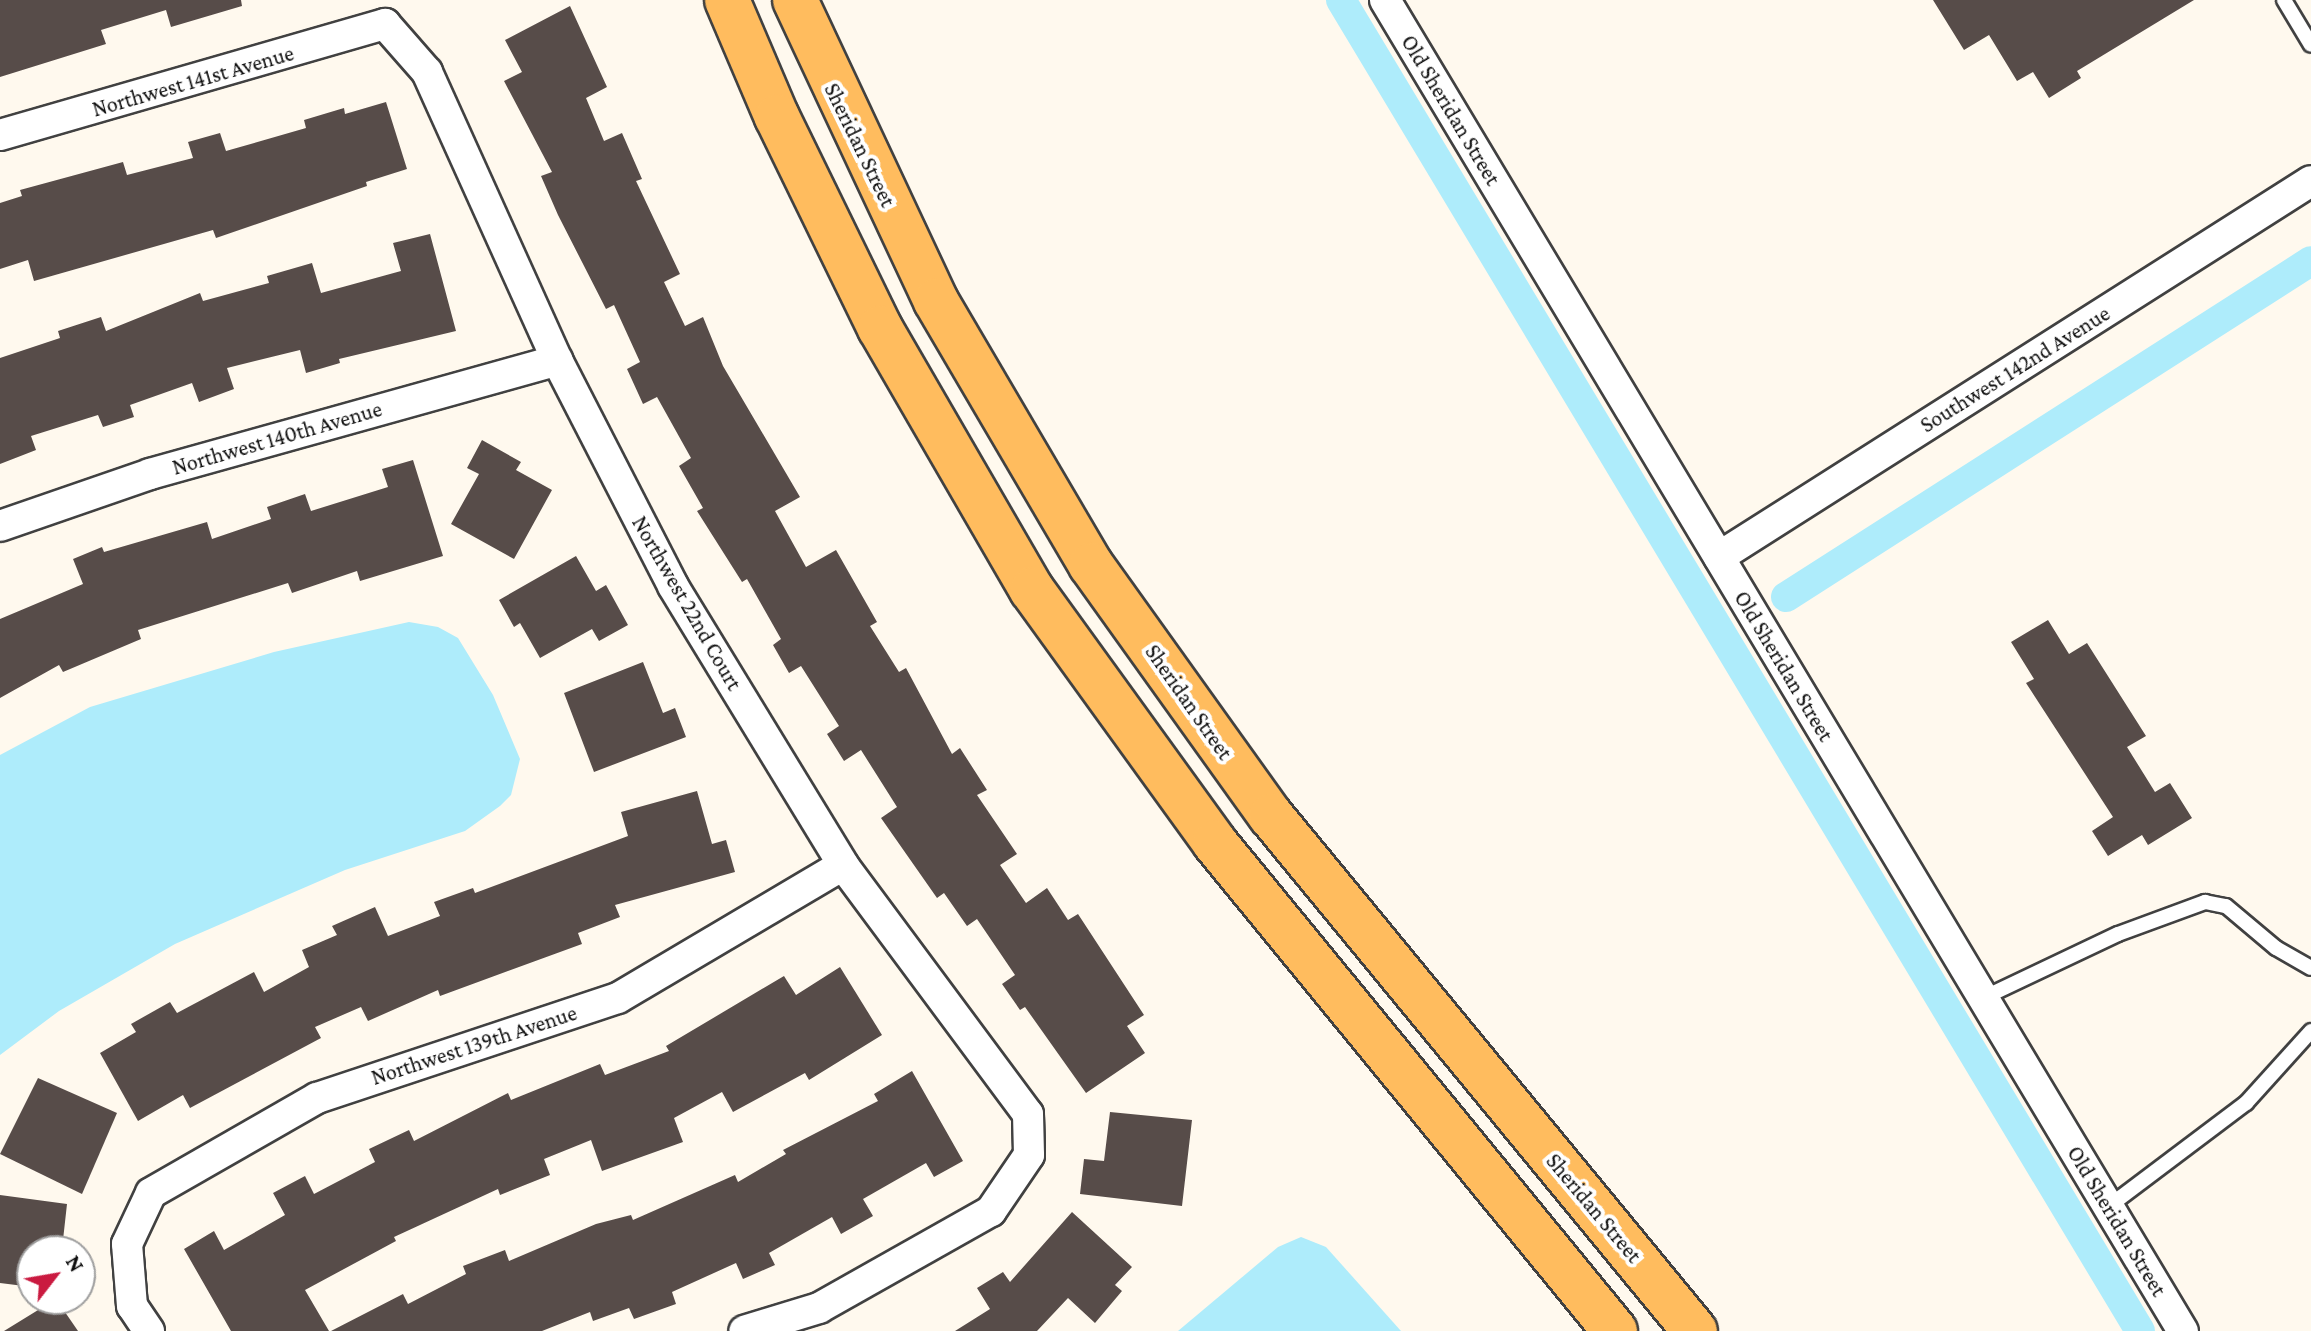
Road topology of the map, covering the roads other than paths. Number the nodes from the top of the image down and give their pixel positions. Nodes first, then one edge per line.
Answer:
1 (727, 0) edge
2 (795, 0) edge
3 (1385, 0) edge
4 (2284, 0) edge
5 (385, 24) joint
6 (2311, 45) edge
7 (0, 135) edge
8 (2311, 181) edge
9 (557, 360) junction
10 (0, 526) edge
11 (1719, 557) junction
12 (843, 865) junction
13 (2311, 968) edge
14 (1983, 998) junction
15 (2311, 1031) edge
16 (2108, 1207) junction
17 (149, 1331) edge
18 (744, 1331) edge
19 (1615, 1331) edge
20 (1695, 1331) edge
21 (2183, 1331) edge

1 - 19 main road
2 - 20 main road, Sheridan Street
3 - 11 street, Old Sheridan Street
4 - 6 lane
5 - 7 street, Northwest 141st Avenue
5 - 9 street, Northwest 22nd Court
8 - 11 street, Southwest 142nd Avenue
9 - 10 street, Northwest 140th Avenue
9 - 12 street, Northwest 22nd Court
11 - 14 street, Old Sheridan Street
12 - 17 street, Northwest 139th Avenue
12 - 18 street, Northwest 22nd Court
13 - 14 lane
14 - 16 street, Old Sheridan Street
15 - 16 lane
16 - 21 street, Old Sheridan Street

